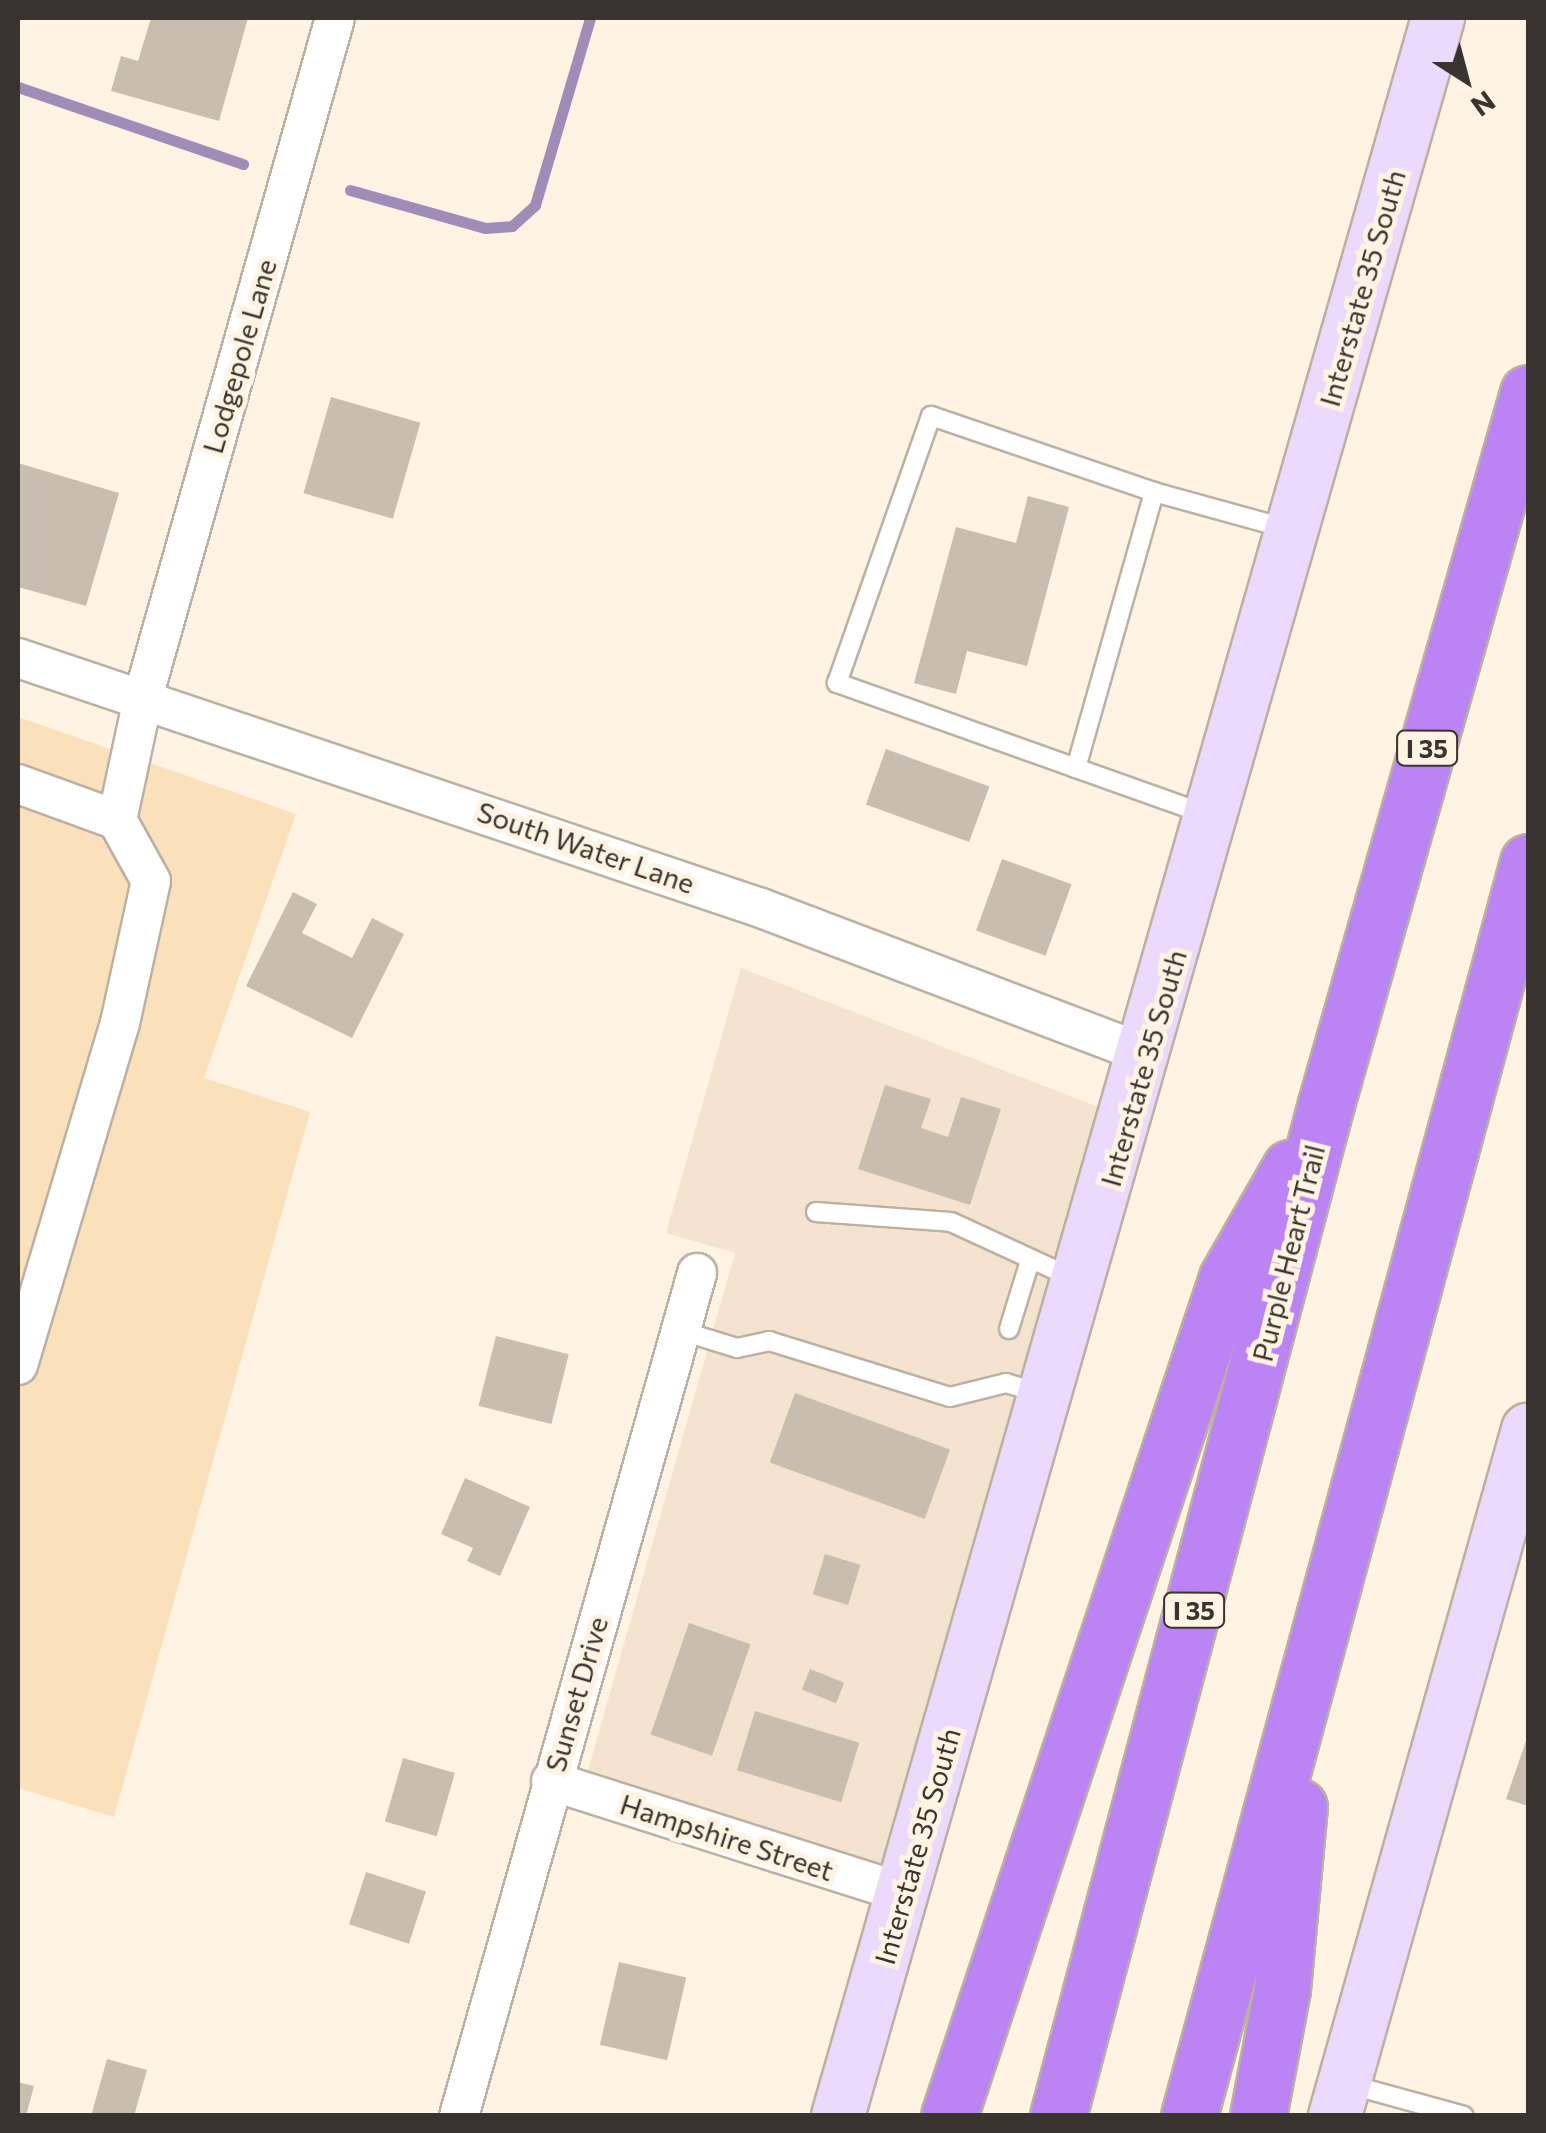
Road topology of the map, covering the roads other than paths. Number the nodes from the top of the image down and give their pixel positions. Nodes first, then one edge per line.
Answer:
1 (335, 18) edge
2 (1438, 18) edge
3 (1528, 392) edge
4 (1154, 492) junction
5 (1294, 530) junction
6 (18, 658) edge
7 (144, 694) junction
8 (1076, 768) junction
9 (18, 784) edge
10 (1214, 818) junction
11 (116, 820) junction
12 (1528, 862) edge
13 (1148, 1055) junction
14 (1326, 1104) junction
15 (816, 1212) dead end
16 (1030, 1264) junction
17 (697, 1273) dead end
18 (1080, 1280) junction
19 (1009, 1328) dead end
20 (682, 1331) junction
21 (18, 1365) edge
22 (1046, 1395) junction
23 (1528, 1430) edge
24 (1516, 1518) edge
25 (1312, 1661) junction
26 (551, 1781) junction
27 (904, 1893) junction
28 (1339, 2099) edge
29 (458, 2116) edge
30 (838, 2116) edge
31 (949, 2116) edge
32 (1058, 2116) edge
33 (1189, 2116) edge
34 (1258, 2116) edge
35 (1464, 2116) edge

1 - 7 street, Lodgepole Lane
2 - 5 main road, Interstate 35 South
3 - 14 highway, Purple Heart Trail / I 35
4 - 5 lane
4 - 8 lane
4 - 8 lane
5 - 10 main road, Interstate 35 South
6 - 7 street, South Water Lane
7 - 11 street, Lodgepole Lane
7 - 13 street, South Water Lane
8 - 10 lane
9 - 11 street
10 - 13 main road, Interstate 35 South
11 - 21 street
12 - 25 highway
13 - 18 main road, Interstate 35 South
14 - 31 highway
14 - 32 highway, Purple Heart Trail / I 35
15 - 16 lane
16 - 18 lane
16 - 19 lane
17 - 20 street, Sunset Drive
18 - 22 main road, Interstate 35 South
20 - 22 lane
20 - 26 street, Sunset Drive
22 - 27 main road, Interstate 35 South
23 - 24 main road
24 - 28 main road
25 - 33 highway
25 - 34 highway
26 - 27 street, Hampshire Street
26 - 29 street, Sunset Drive
27 - 30 main road, Interstate 35 South
28 - 35 lane

